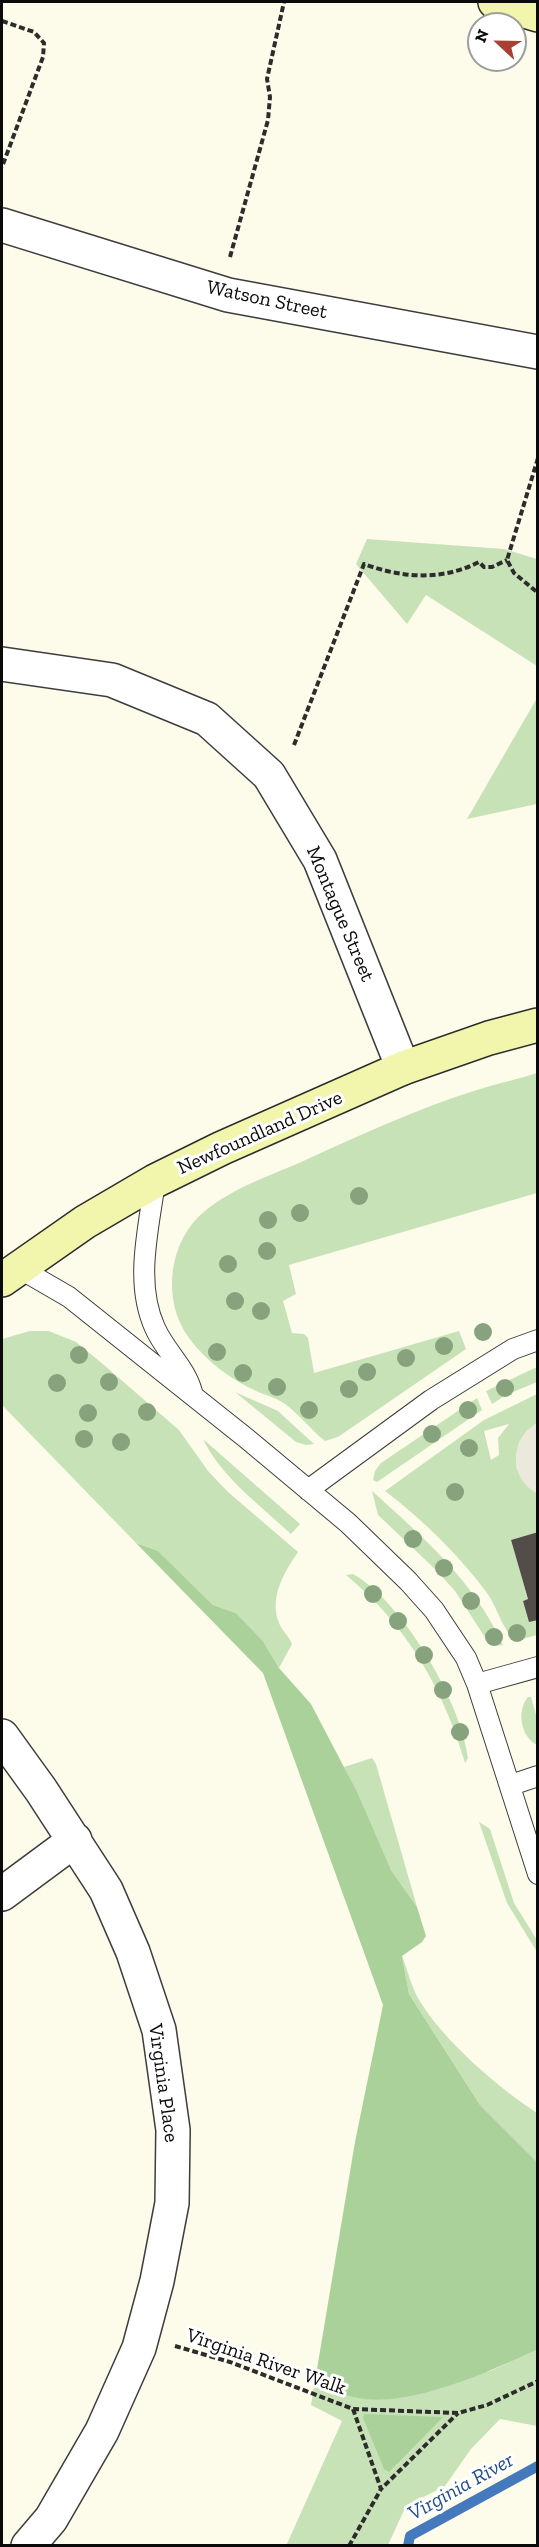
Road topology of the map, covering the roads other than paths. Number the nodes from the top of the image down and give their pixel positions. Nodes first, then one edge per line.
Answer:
1 (495, 2) edge
2 (537, 15) edge
3 (2, 225) edge
4 (537, 352) edge
5 (2, 664) edge
6 (537, 1025) edge
7 (404, 1068) junction
8 (155, 1181) junction
9 (10, 1274) edge
10 (537, 1340) edge
11 (194, 1397) junction
12 (308, 1490) junction
13 (537, 1667) edge
14 (477, 1684) junction
15 (2, 1736) edge
16 (537, 1776) edge
17 (511, 1785) junction
18 (75, 1840) junction
19 (537, 1874) edge
20 (2, 1894) edge
21 (28, 2546) edge

1 - 2 street
3 - 4 street, Watson Street
5 - 7 street, Montague Street
6 - 7 street, Newfoundland Drive
7 - 8 street, Newfoundland Drive
8 - 9 street, Newfoundland Drive
8 - 11 lane
9 - 11 lane
10 - 12 lane
11 - 12 lane
12 - 14 lane
13 - 14 lane
14 - 17 lane
15 - 18 street, Virginia Place
16 - 17 lane
17 - 19 lane
18 - 20 street
18 - 21 street, Virginia Place

